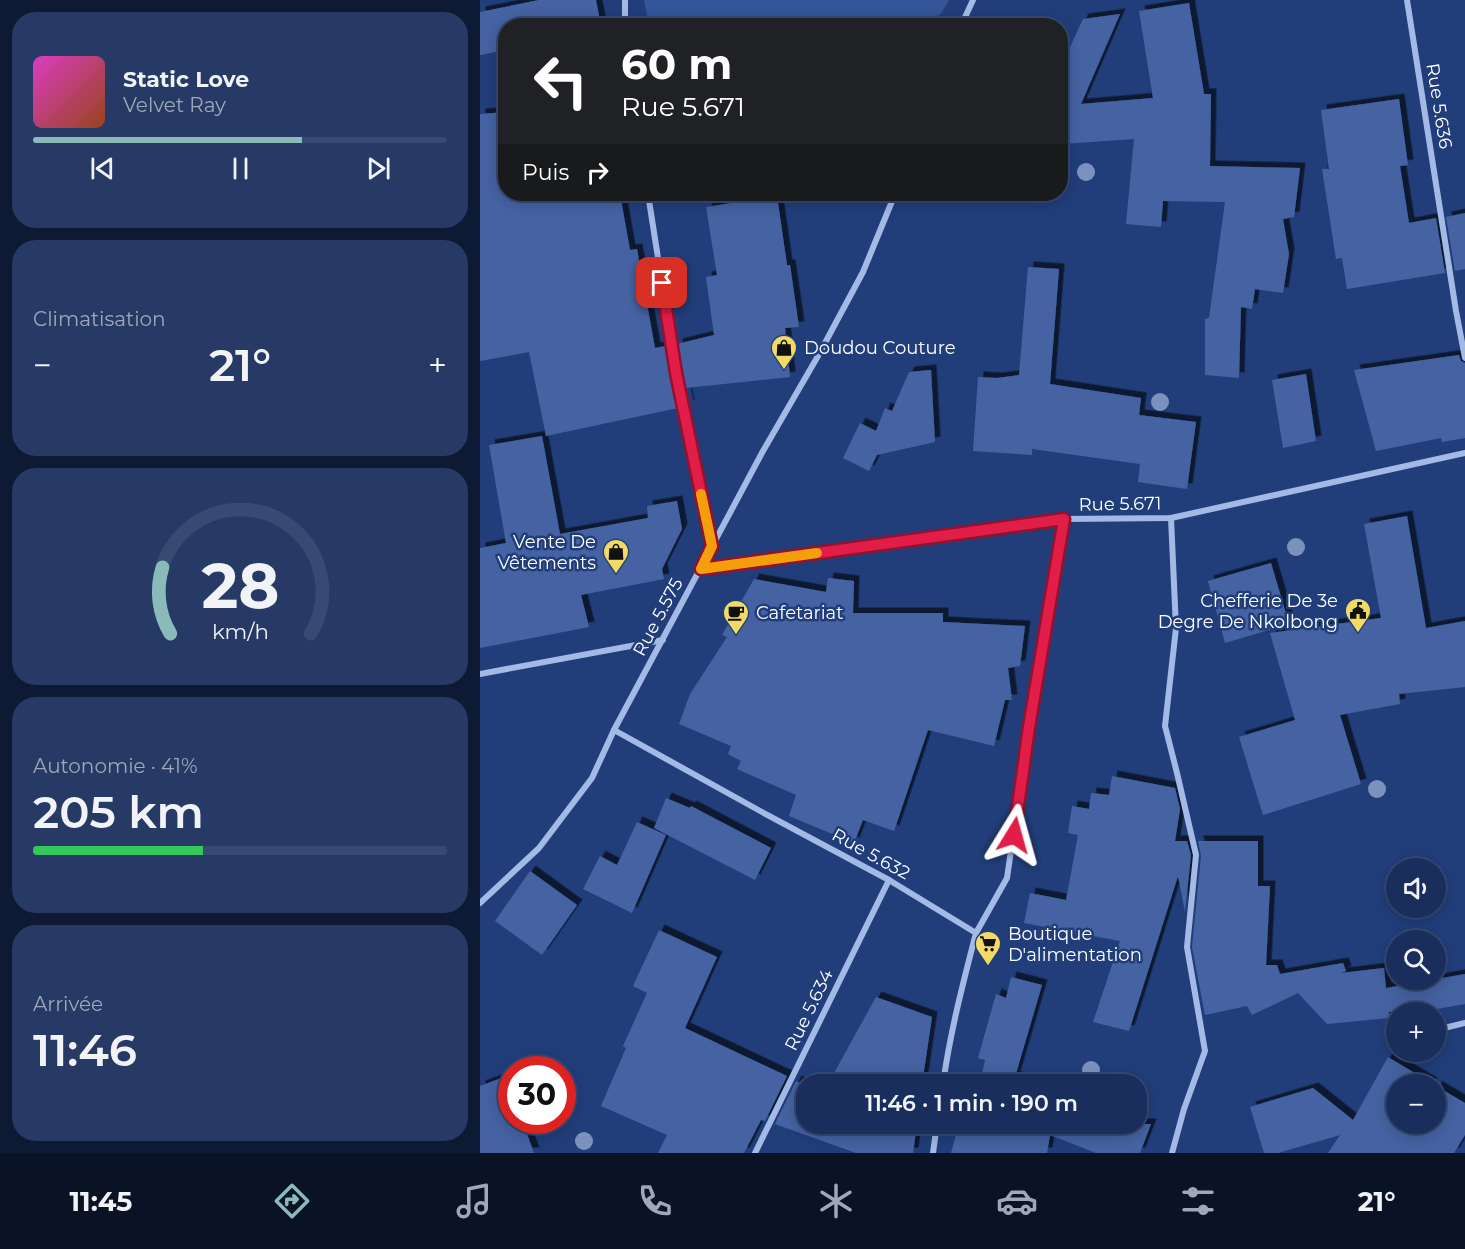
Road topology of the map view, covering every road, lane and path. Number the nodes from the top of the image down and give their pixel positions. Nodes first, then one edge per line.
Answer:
1 (625, 0) edge
2 (973, 0) edge
3 (1407, 0) edge
4 (624, 18) edge
5 (965, 18) edge
6 (649, 201) edge
7 (892, 201) edge
8 (1465, 358) edge
9 (1465, 453) edge
10 (1171, 518) junction
11 (1064, 519) junction
12 (712, 546) junction
13 (701, 569) junction
14 (663, 640) junction
15 (480, 674) edge
16 (614, 730) junction
17 (889, 880) junction
18 (480, 903) edge
19 (976, 933) junction
20 (1465, 1023) edge
21 (1446, 1028) edge
22 (944, 1074) edge
23 (936, 1134) edge
24 (755, 1153) edge
25 (933, 1153) edge
26 (1172, 1153) edge

1 - 4 street
2 - 5 street
3 - 8 street, Rue 5.636
6 - 12 street
7 - 12 street, Rue 5.575
9 - 10 street, Rue 5.671
10 - 11 street, Rue 5.671
10 - 26 street
11 - 13 street, Rue 5.671
11 - 19 street
12 - 13 street, Rue 5.575
13 - 14 street, Rue 5.575
14 - 15 street
14 - 16 street, Rue 5.575
16 - 17 street, Rue 5.632
16 - 18 street, Rue 5.575
17 - 19 street, Rue 5.632
17 - 24 street, Rue 5.634
19 - 22 street
20 - 21 street
23 - 25 street

